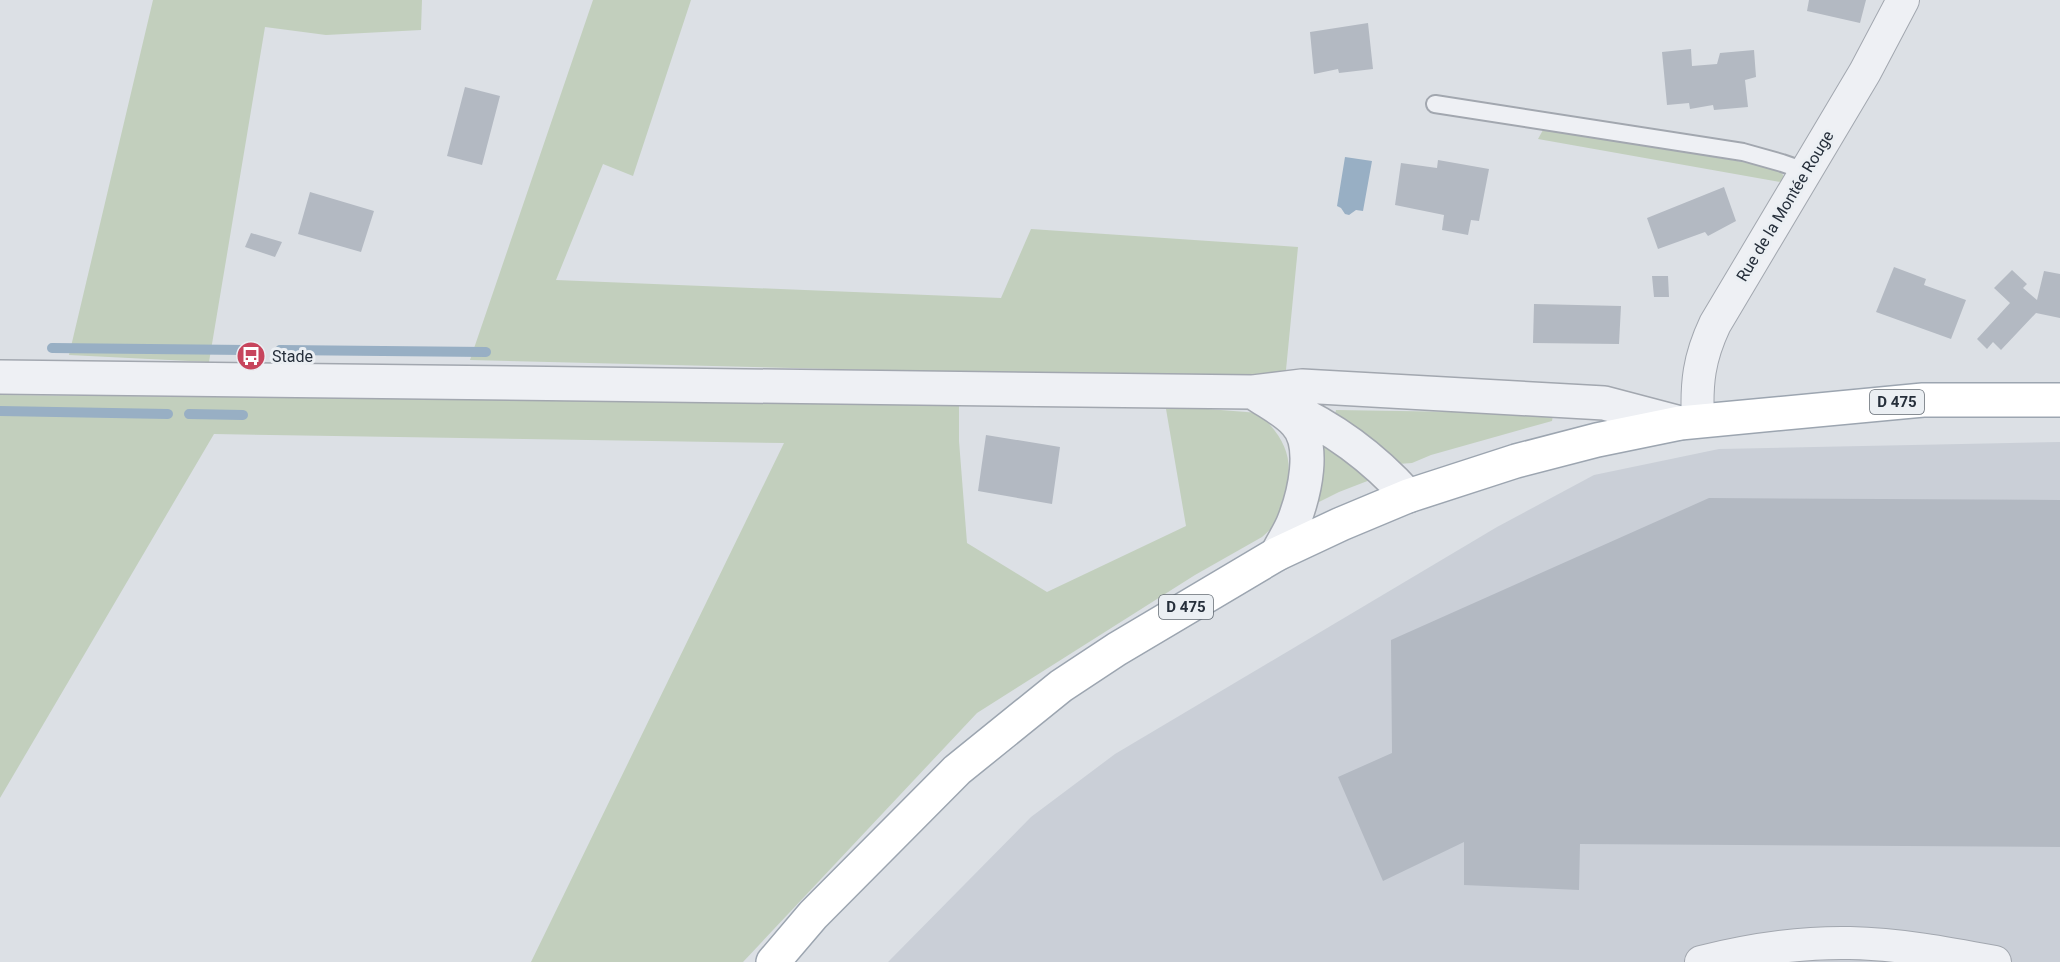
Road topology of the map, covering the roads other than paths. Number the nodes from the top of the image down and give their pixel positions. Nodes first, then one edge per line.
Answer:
1 (1904, 0) edge
2 (1435, 104) dead end
3 (1805, 171) junction
4 (0, 377) edge
5 (1254, 392) junction
6 (2060, 400) edge
7 (1689, 422) junction
8 (1408, 496) junction
9 (1277, 554) junction
10 (773, 962) edge
11 (1701, 962) edge
12 (1995, 962) edge

1 - 3 street, Rue de la Montée Rouge
2 - 3 lane
3 - 7 street, Rue de la Montée Rouge
4 - 5 street
5 - 7 street
5 - 8 street
5 - 9 street
6 - 7 main road, D 475
7 - 8 main road, D 475
8 - 9 main road, D 475
9 - 10 main road, D 475
11 - 12 street

